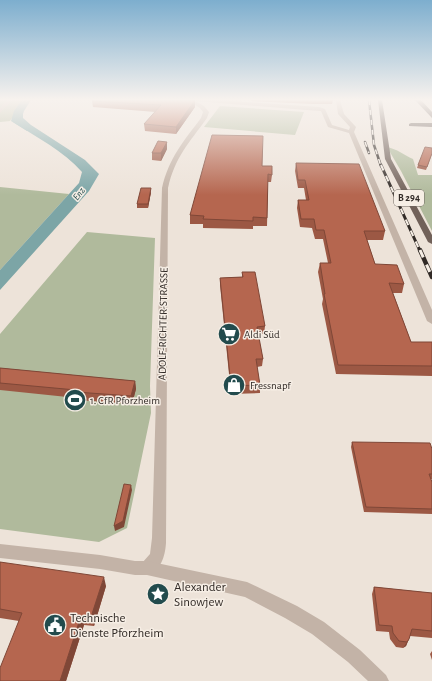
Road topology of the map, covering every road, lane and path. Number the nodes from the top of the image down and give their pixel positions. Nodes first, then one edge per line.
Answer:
1 (194, 132) edge
2 (350, 132) edge
3 (384, 132) edge
4 (432, 242) edge
5 (432, 321) edge
6 (0, 551) edge
7 (148, 568) junction
8 (380, 681) edge

1 - 7 street, ADOLF-RICHTER-STRASSE
2 - 5 street
3 - 4 main road, B 294
6 - 7 street
7 - 8 street

